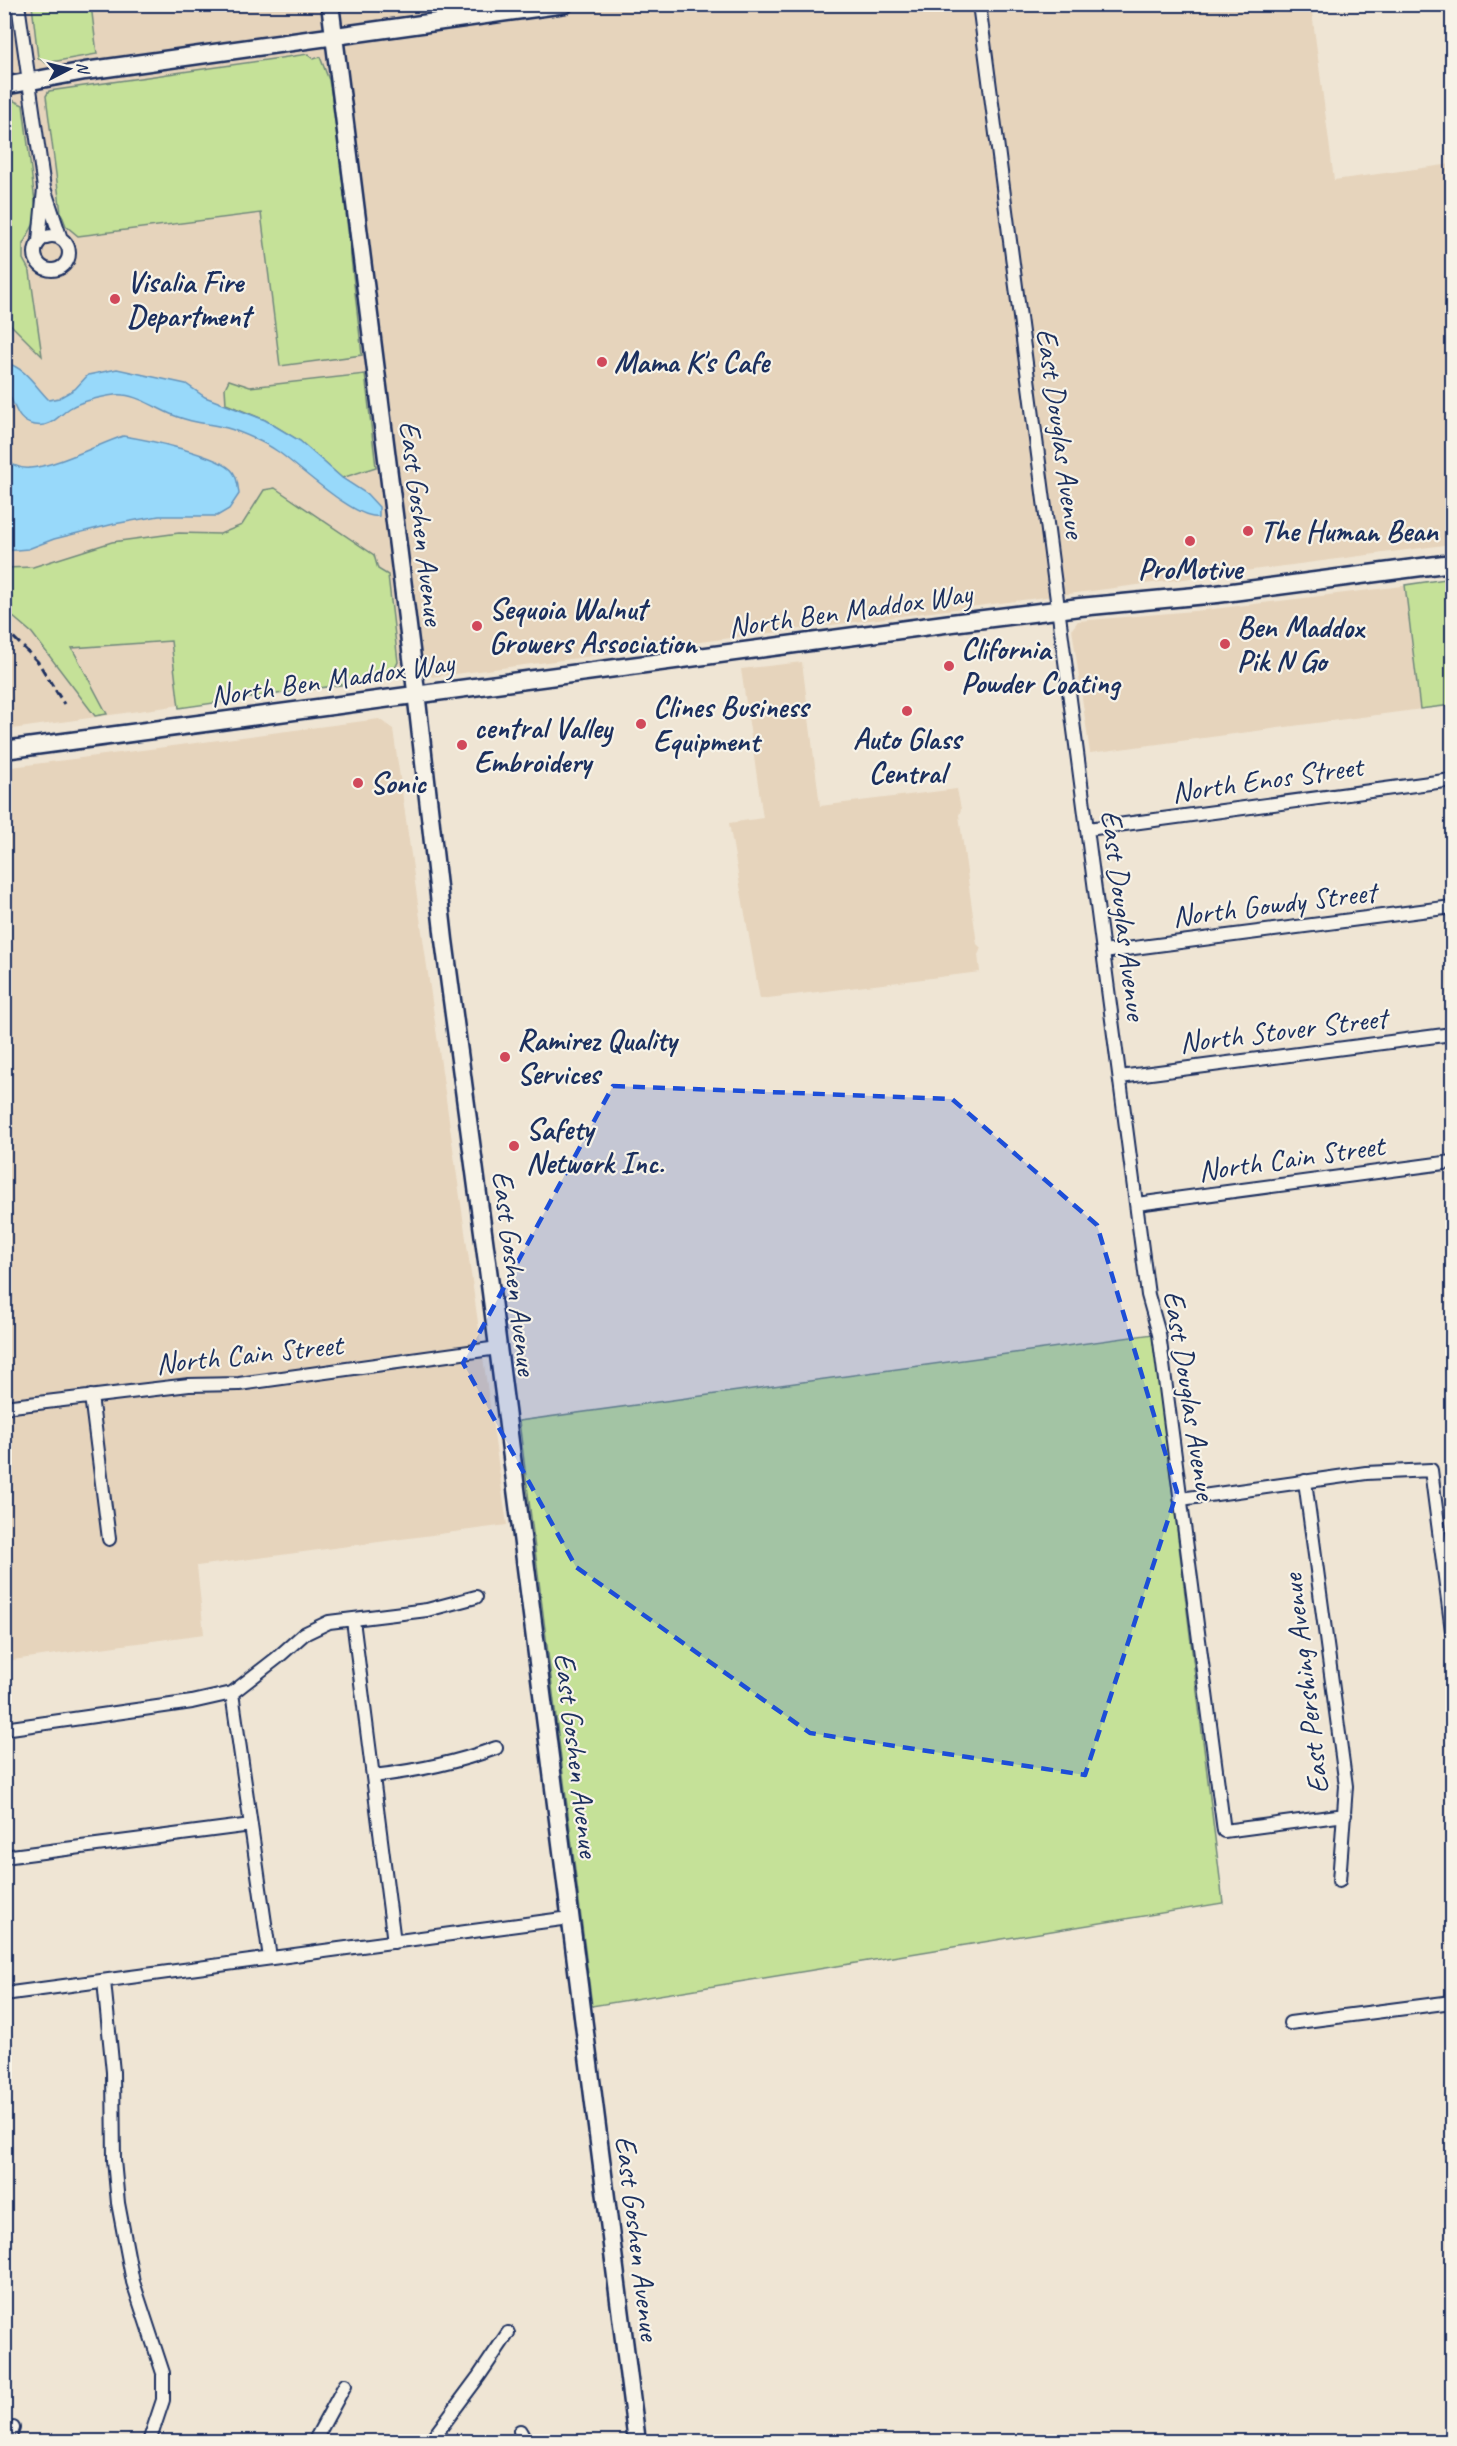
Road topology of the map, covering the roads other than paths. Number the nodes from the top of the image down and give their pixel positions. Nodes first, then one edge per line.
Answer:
1 (18, 4) edge
2 (330, 4) edge
3 (565, 4) edge
4 (978, 4) edge
5 (470, 11) edge
6 (334, 35) junction
7 (29, 81) junction
8 (4, 86) edge
9 (44, 188) junction
10 (61, 239) junction
11 (39, 241) junction
12 (1452, 563) edge
13 (1058, 610) junction
14 (416, 695) junction
15 (4, 750) edge
16 (1452, 780) edge
17 (1088, 829) junction
18 (1452, 907) edge
19 (1103, 952) junction
20 (1452, 1034) edge
21 (1120, 1077) junction
22 (1452, 1162) edge
23 (1137, 1204) junction
24 (498, 1348) junction
25 (91, 1396) junction
26 (4, 1407) edge
27 (1305, 1481) junction
28 (1181, 1499) junction
29 (108, 1539) dead end
30 (476, 1597) dead end
31 (353, 1620) junction
32 (1452, 1631) edge
33 (232, 1693) junction
34 (4, 1729) edge
35 (496, 1748) dead end
36 (373, 1776) junction
37 (1345, 1815) junction
38 (251, 1825) junction
39 (4, 1857) edge
40 (1339, 1881) dead end
41 (570, 1918) junction
42 (394, 1942) junction
43 (270, 1958) junction
44 (104, 1981) junction
45 (4, 1994) edge
46 (1452, 2002) edge
47 (1290, 2023) dead end
48 (508, 2333) dead end
49 (345, 2385) dead end
50 (12, 2428) dead end
51 (8, 2442) edge
52 (149, 2442) edge
53 (314, 2442) edge
54 (430, 2442) edge
55 (637, 2442) edge

1 - 7 street
2 - 6 street, East Goshen Avenue
3 - 5 street
4 - 13 street, East Douglas Avenue
5 - 6 street
6 - 7 street
6 - 14 street, East Goshen Avenue
7 - 8 street
7 - 9 street
9 - 10 street
9 - 11 street
10 - 11 street
10 - 11 street
12 - 13 street, North Ben Maddox Way
13 - 14 street, North Ben Maddox Way
13 - 17 street, East Douglas Avenue
14 - 15 street, North Ben Maddox Way
14 - 24 street, East Goshen Avenue
16 - 17 street, North Enos Street
17 - 19 street, East Douglas Avenue
18 - 19 street, North Gowdy Street
19 - 21 street, East Douglas Avenue
20 - 21 street, North Stover Street
21 - 23 street, East Douglas Avenue
22 - 23 street, North Cain Street
23 - 28 street, East Douglas Avenue
24 - 25 street, North Cain Street
24 - 41 street, East Goshen Avenue
25 - 26 street, North Cain Street
25 - 29 street
27 - 28 street
27 - 32 street
27 - 37 street, East Pershing Avenue
28 - 37 street, East Douglas Avenue
30 - 31 street
31 - 33 street
31 - 36 street
33 - 34 street
33 - 38 street
35 - 36 street
36 - 42 street
37 - 40 street, East Pershing Avenue
38 - 39 street
38 - 43 street
41 - 42 street
41 - 55 street, East Goshen Avenue
42 - 43 street
43 - 44 street
44 - 45 street
44 - 52 street
46 - 47 street
48 - 54 street
49 - 53 street
50 - 51 street

